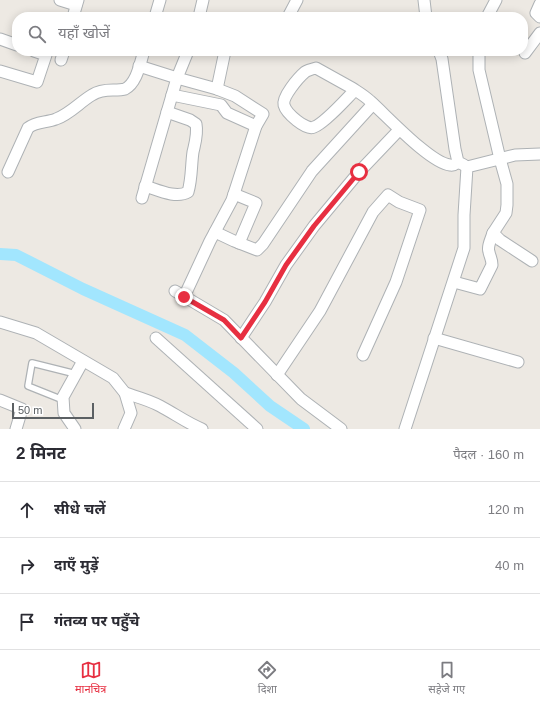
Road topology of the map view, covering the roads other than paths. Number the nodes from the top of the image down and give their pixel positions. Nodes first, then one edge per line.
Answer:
1 (60, 0) edge
2 (160, 0) edge
3 (203, 0) edge
4 (297, 0) edge
5 (424, 0) edge
6 (496, 0) edge
7 (77, 3) edge
8 (540, 4) edge
9 (156, 12) edge
10 (200, 12) edge
11 (291, 12) edge
12 (425, 12) edge
13 (490, 12) edge
14 (540, 17) edge
15 (540, 33) edge
16 (0, 39) edge
17 (12, 43) edge
18 (528, 49) edge
19 (46, 56) edge
20 (142, 56) edge
21 (186, 56) edge
22 (224, 56) edge
23 (441, 56) edge
24 (479, 56) edge
25 (139, 66) junction
26 (0, 71) edge
27 (177, 78) junction
28 (217, 89) junction
29 (355, 90) junction
30 (172, 95) junction
31 (373, 104) junction
32 (167, 112) junction
33 (256, 126) junction
34 (399, 130) junction
35 (540, 154) edge
36 (500, 159) junction
37 (463, 164) junction
38 (8, 172) dead end
39 (145, 186) junction
40 (234, 194) junction
41 (142, 198) dead end
42 (215, 232) junction
43 (493, 233) junction
44 (239, 244) junction
45 (532, 261) dead end
46 (454, 282) junction
47 (0, 322) edge
48 (156, 338) dead end
49 (241, 338) junction
50 (434, 338) junction
51 (363, 355) dead end
52 (83, 361) junction
53 (518, 362) dead end
54 (76, 374) junction
55 (277, 375) junction
56 (125, 393) junction
57 (0, 400) edge
58 (63, 400) junction
59 (16, 429) edge
60 (75, 429) edge
61 (124, 429) edge
62 (202, 429) edge
63 (257, 429) edge
64 (341, 429) edge
65 (405, 429) edge

1 - 7 street
2 - 9 street
3 - 10 street
4 - 11 street
5 - 12 street
6 - 13 street
8 - 14 street
15 - 18 street
16 - 17 street
19 - 26 street
20 - 25 street
21 - 27 street
22 - 28 street
23 - 37 street
24 - 36 street
25 - 27 street
25 - 38 street
27 - 28 street
27 - 30 street
28 - 33 street
29 - 29 street
29 - 31 street
30 - 32 street
30 - 33 street
31 - 34 street
31 - 44 street
32 - 39 street
32 - 39 street
33 - 40 street
34 - 37 street
34 - 49 street
35 - 36 street
36 - 37 street
36 - 43 street
37 - 46 street
39 - 41 street
40 - 42 street
40 - 44 street
42 - 44 street
42 - 49 street
43 - 45 street
43 - 46 street
46 - 50 street
47 - 52 street
48 - 63 street
49 - 55 street
50 - 53 street
50 - 65 street
51 - 55 street
52 - 54 street
52 - 56 street
54 - 58 street
54 - 58 lane
55 - 64 street
56 - 61 street
56 - 62 street
57 - 59 street
58 - 60 street

